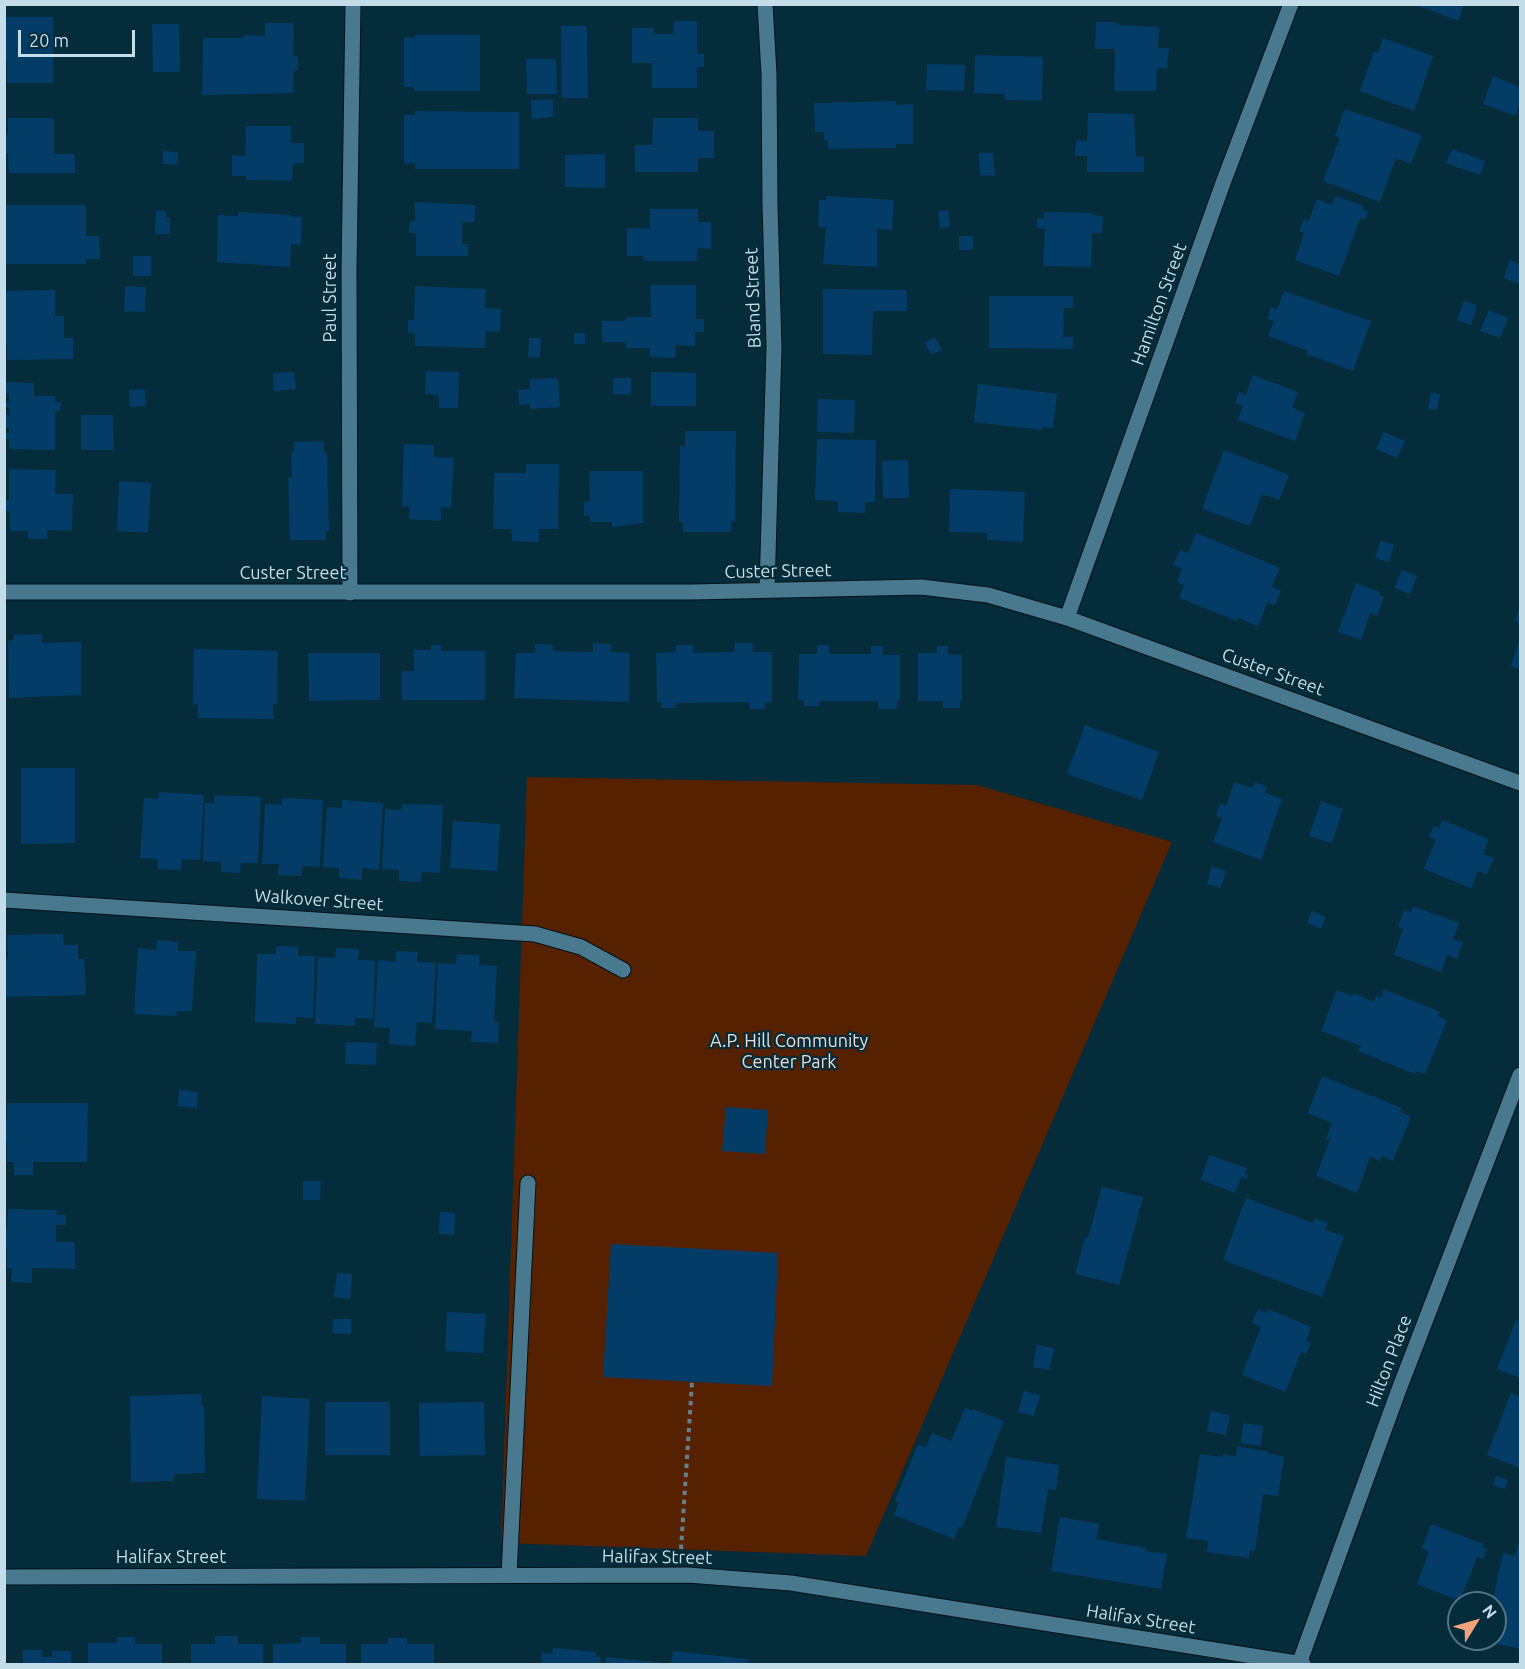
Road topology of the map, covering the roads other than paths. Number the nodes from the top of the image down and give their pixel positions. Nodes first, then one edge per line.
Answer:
1 (353, 4) edge
2 (765, 4) edge
3 (1291, 4) edge
4 (767, 590) junction
5 (4, 592) edge
6 (350, 592) junction
7 (1067, 618) junction
8 (1521, 783) edge
9 (4, 900) edge
10 (622, 970) dead end
11 (1521, 1075) edge
12 (528, 1183) dead end
13 (509, 1575) junction
14 (4, 1577) edge
15 (1301, 1664) edge

1 - 6 street, Paul Street
2 - 4 street, Bland Street
3 - 7 street, Hamilton Street
4 - 6 street, Custer Street
4 - 7 street, Custer Street
5 - 6 street, Custer Street
7 - 8 street, Custer Street
9 - 10 street, Walkover Street
11 - 15 street, Hilton Place
12 - 13 street
13 - 14 street, Halifax Street
13 - 15 street, Halifax Street

